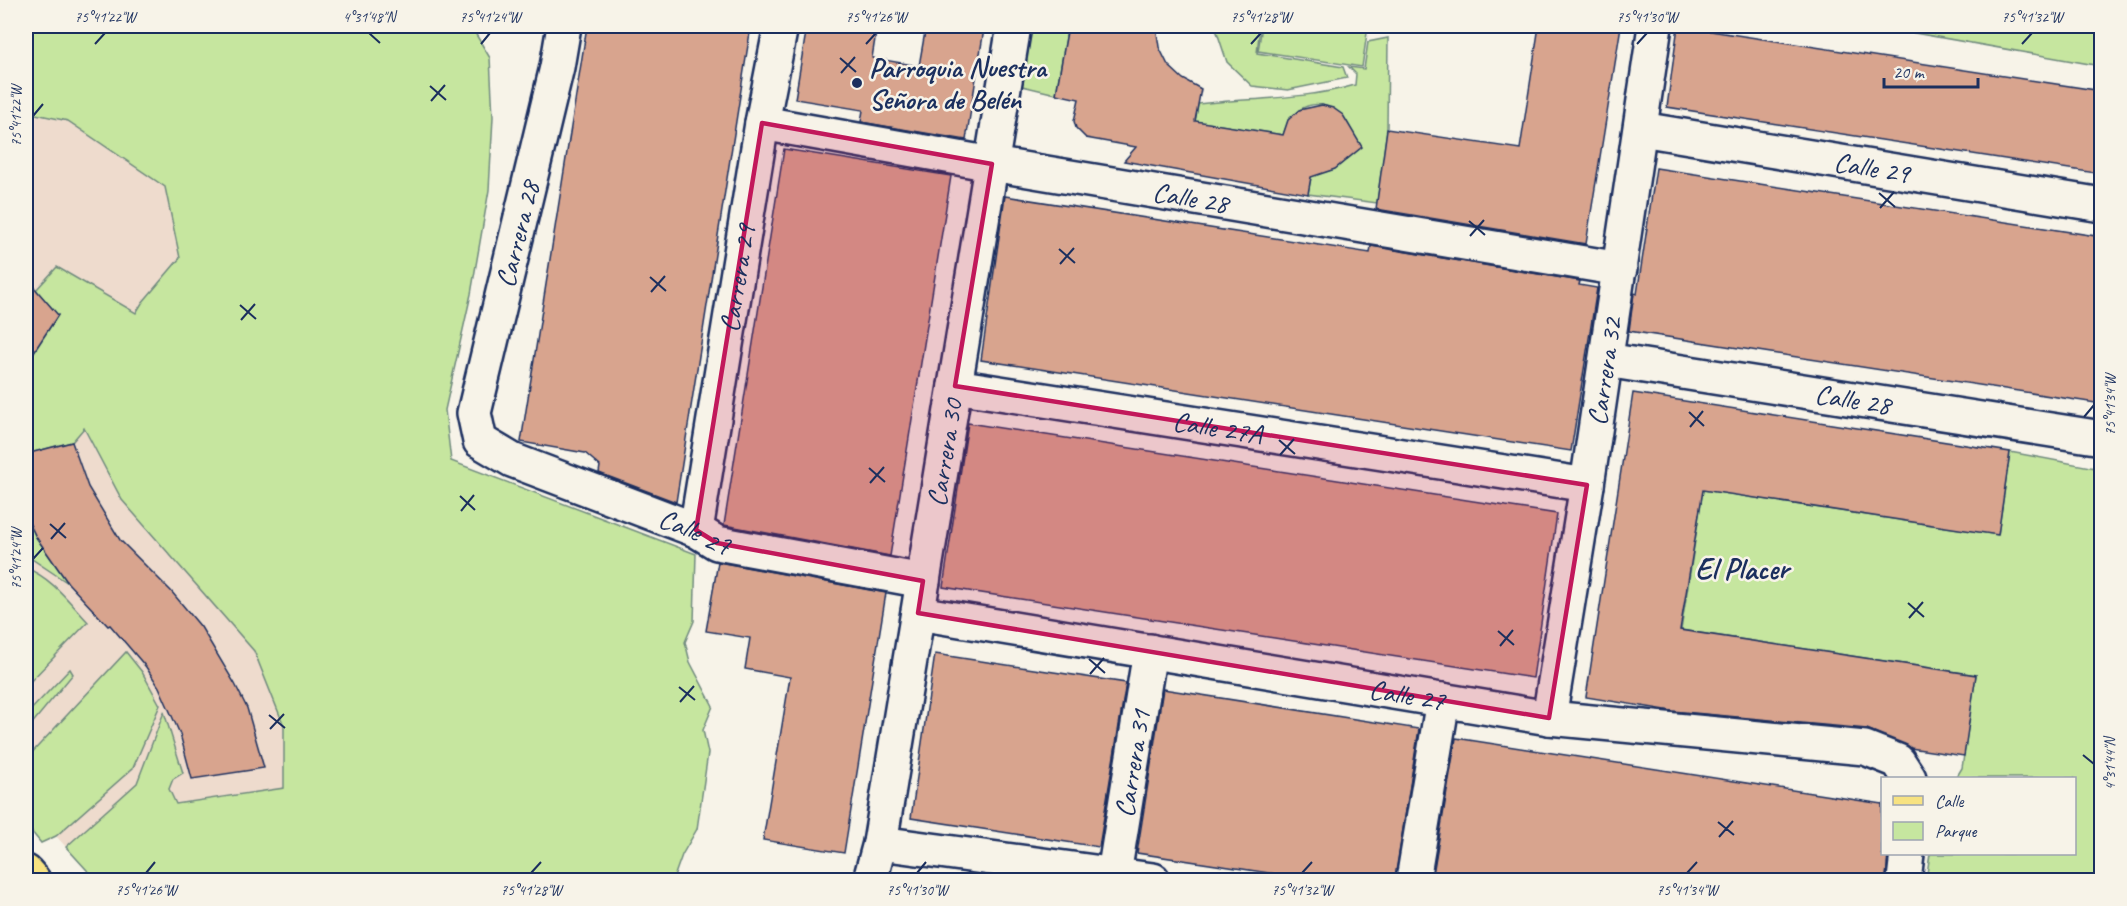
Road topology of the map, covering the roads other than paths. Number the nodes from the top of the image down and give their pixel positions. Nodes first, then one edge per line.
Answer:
1 (540, 26) edge
2 (564, 26) edge
3 (781, 26) edge
4 (1014, 26) edge
5 (1655, 26) edge
6 (557, 67) junction
7 (762, 123) junction
8 (1641, 129) junction
9 (992, 164) junction
10 (2102, 205) edge
11 (1620, 269) junction
12 (1606, 360) junction
13 (955, 386) junction
14 (2102, 438) edge
15 (480, 441) joint
16 (1587, 485) junction
17 (696, 531) junction
18 (923, 581) junction
19 (918, 613) junction
20 (1150, 651) junction
21 (1443, 700) junction
22 (1549, 718) junction
23 (1904, 770) edge
24 (880, 843) junction
25 (1907, 855) edge
26 (26, 872) edge
27 (1114, 874) junction
28 (33, 880) edge
29 (870, 880) edge
30 (1153, 880) edge
31 (1413, 880) edge
32 (1904, 880) edge

1 - 6 street
2 - 6 street, Carrera 28
3 - 7 street, Carrera 29
4 - 9 street, Carrera 30
5 - 8 street, Carrera 32
6 - 15 street, Carrera 28
7 - 9 street, Calle 28
7 - 17 street, Carrera 29
8 - 10 street, Calle 29
8 - 11 street, Carrera 32
9 - 11 street, Calle 28
9 - 13 street, Carrera 30
11 - 12 street, Carrera 32
12 - 14 street, Calle 28
12 - 16 street, Carrera 32
13 - 16 street, Calle 27A
13 - 18 street, Carrera 30
15 - 17 street, Calle 27
16 - 22 street, Carrera 32
17 - 18 street, Calle 27
18 - 19 street, Carrera 30
19 - 20 street, Calle 27
19 - 24 street, Carrera 30
20 - 21 street, Calle 27
20 - 27 street, Carrera 31
21 - 22 street, Calle 27
21 - 31 street
22 - 23 street, Calle 27
24 - 27 street
24 - 29 street, Carrera 30
25 - 32 street
26 - 28 main road
27 - 30 street

